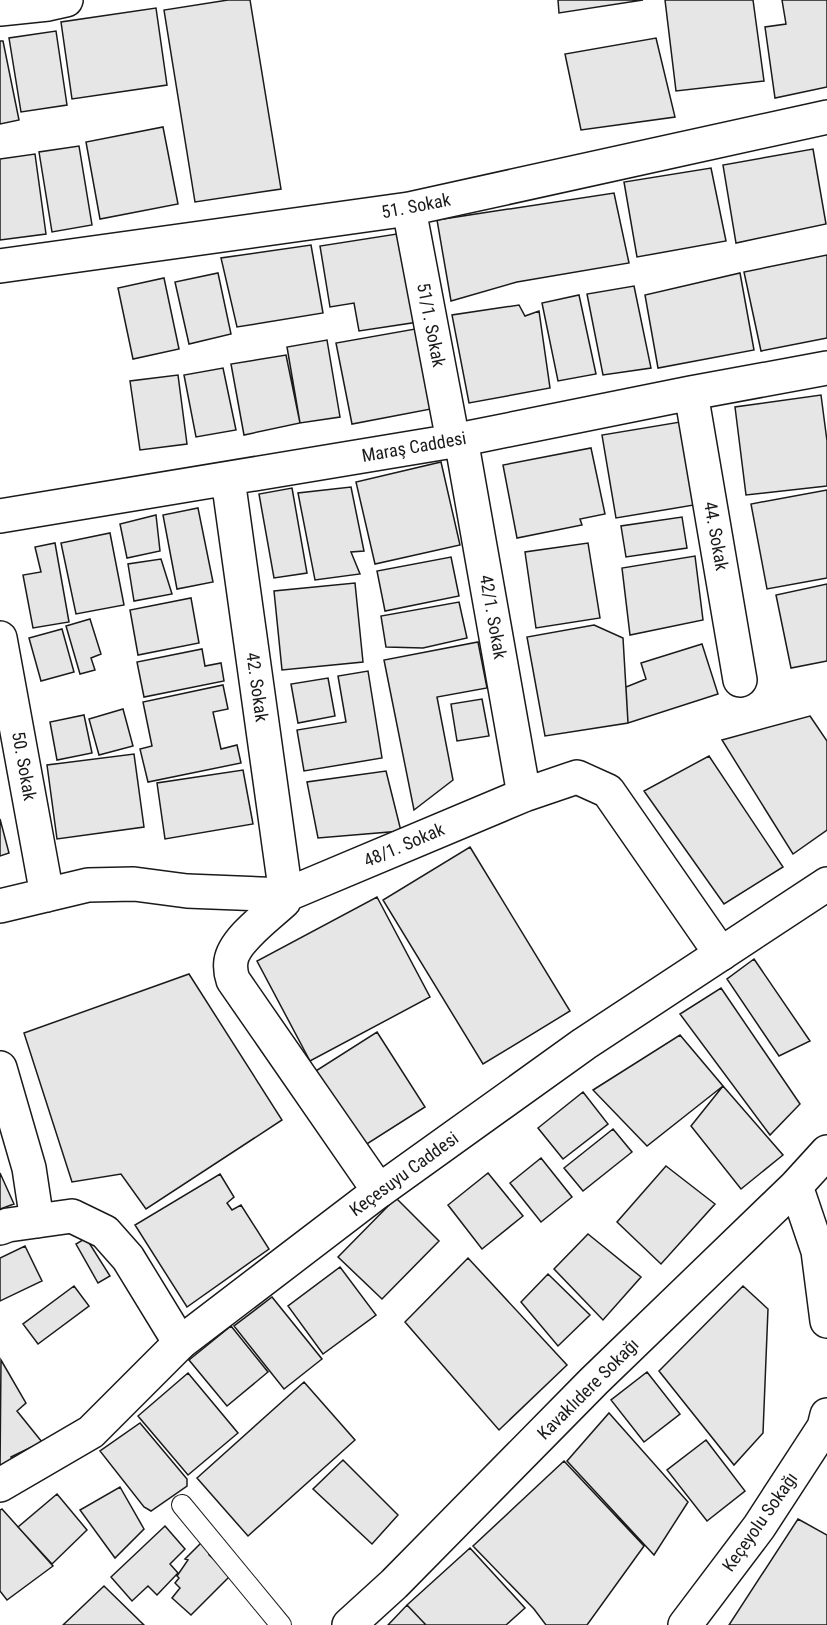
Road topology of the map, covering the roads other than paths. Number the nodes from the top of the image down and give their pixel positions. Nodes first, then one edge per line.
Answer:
1 (66, 0) edge
2 (0, 9) edge
3 (827, 117) edge
4 (409, 209) junction
5 (0, 266) edge
6 (827, 368) edge
7 (691, 393) junction
8 (457, 440) junction
9 (228, 479) junction
10 (0, 516) edge
11 (0, 638) edge
12 (740, 680) dead end
13 (524, 795) junction
14 (47, 895) junction
15 (286, 895) junction
16 (824, 895) edge
17 (0, 906) edge
18 (721, 954) junction
19 (0, 1068) edge
20 (827, 1152) edge
21 (796, 1186) junction
22 (379, 1191) junction
23 (37, 1221) junction
24 (0, 1228) edge
25 (823, 1250) edge
26 (827, 1321) edge
27 (180, 1343) junction
28 (827, 1414) edge
29 (0, 1485) edge
30 (182, 1505) dead end
31 (281, 1625) edge
32 (349, 1625) edge
33 (685, 1625) edge

1 - 2 street
3 - 4 street, 51. Sokak
4 - 5 street, 51. Sokak
4 - 8 street, 51/1. Sokak
6 - 7 street, Maraş Caddesi
7 - 8 street, Maraş Caddesi
7 - 12 street, 44. Sokak
8 - 9 street, Maraş Caddesi
8 - 13 street, 42/1. Sokak
9 - 10 street, Maraş Caddesi
9 - 15 street, 42. Sokak
11 - 14 street, 50. Sokak
13 - 15 street, 48/1. Sokak
13 - 18 street, 48/1. Sokak
14 - 15 street, 48/1. Sokak
14 - 17 street, 48/1. Sokak
15 - 22 street
16 - 18 street, Keçesuyu Caddesi
18 - 22 street, Keçesuyu Caddesi
19 - 23 street
20 - 21 street, Kavaklıdere Sokağı
21 - 25 street
21 - 32 street, Kavaklıdere Sokağı
22 - 27 street, Keçesuyu Caddesi
23 - 24 street
23 - 27 street
25 - 26 street
27 - 29 street, Keçesuyu Caddesi
28 - 33 street, Keçeyolu Sokağı
30 - 31 lane

